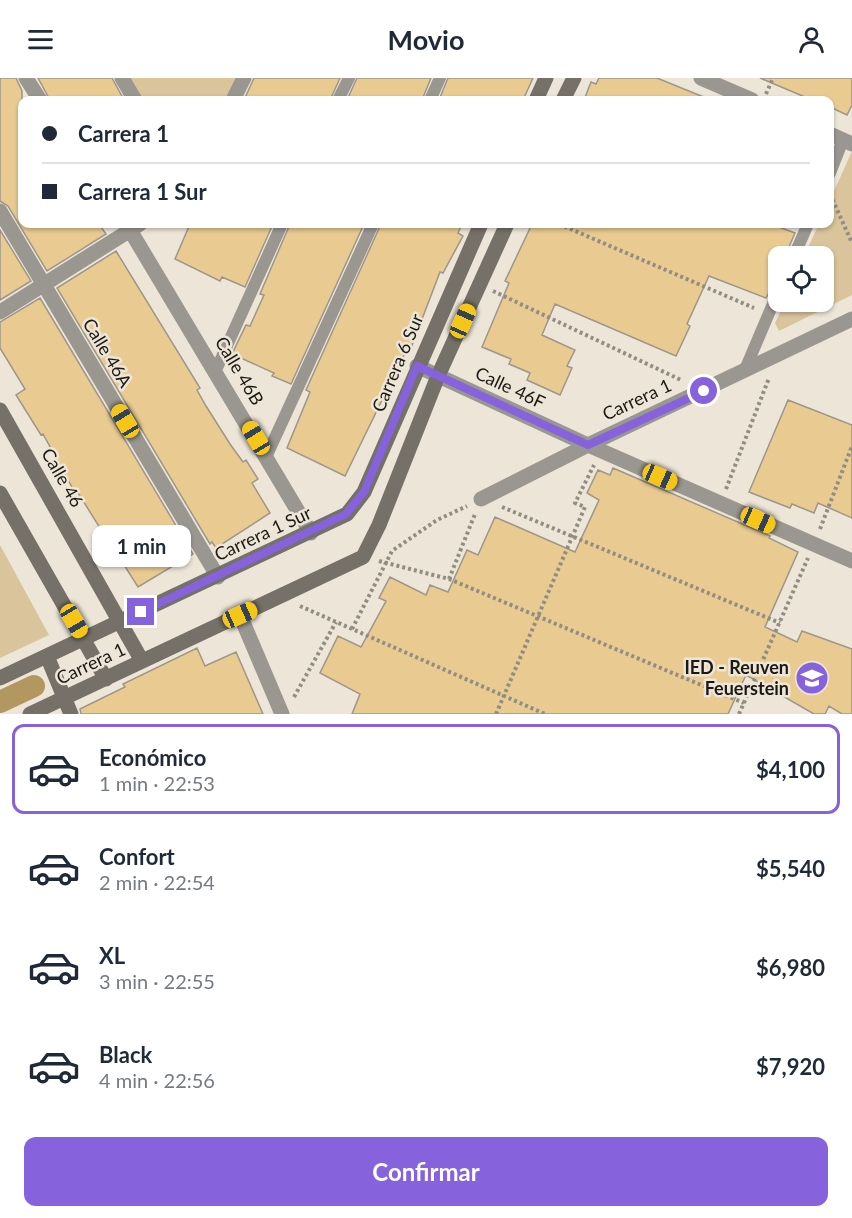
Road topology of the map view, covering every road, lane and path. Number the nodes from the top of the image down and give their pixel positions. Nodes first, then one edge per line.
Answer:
1 (26, 78) edge
2 (122, 78) edge
3 (244, 78) edge
4 (349, 78) edge
5 (440, 78) edge
6 (546, 78) edge
7 (574, 78) edge
8 (701, 78) edge
9 (37, 96) edge
10 (133, 96) edge
11 (235, 96) edge
12 (340, 96) edge
13 (431, 96) edge
14 (538, 96) edge
15 (565, 96) edge
16 (743, 96) edge
17 (842, 140) edge
18 (834, 162) edge
19 (834, 203) edge
20 (0, 211) edge
21 (127, 228) edge
22 (280, 228) edge
23 (371, 228) edge
24 (479, 228) edge
25 (505, 228) edge
26 (568, 228) edge
27 (806, 228) edge
28 (852, 243) edge
29 (798, 246) edge
30 (479, 284) junction
31 (43, 285) junction
32 (0, 312) edge
33 (770, 312) edge
34 (769, 315) junction
35 (852, 319) edge
36 (777, 356) junction
37 (417, 366) junction
38 (216, 370) junction
39 (744, 372) junction
40 (438, 376) junction
41 (704, 391) junction
42 (0, 410) edge
43 (852, 446) edge
44 (594, 448) junction
45 (267, 454) junction
46 (0, 493) edge
47 (481, 499) junction
48 (720, 503) junction
49 (346, 514) joint
50 (311, 533) junction
51 (572, 536) junction
52 (814, 545) junction
53 (363, 557) junction
54 (852, 561) edge
55 (384, 562) junction
56 (218, 577) junction
57 (449, 579) junction
58 (280, 597) junction
59 (240, 615) junction
60 (538, 616) junction
61 (121, 621) junction
62 (336, 622) junction
63 (780, 623) junction
64 (352, 629) junction
65 (84, 639) junction
66 (46, 657) junction
67 (142, 661) junction
68 (0, 678) edge
69 (106, 679) junction
70 (504, 697) junction
71 (65, 698) junction
72 (744, 703) junction
73 (286, 709) edge
74 (30, 714) edge
75 (71, 714) edge
76 (496, 714) edge
77 (545, 714) edge
78 (739, 714) edge

1 - 9 street
2 - 10 street
3 - 11 street
4 - 12 lane
5 - 13 lane
6 - 14 street
7 - 15 street
8 - 16 street
17 - 18 lane
19 - 28 path
20 - 31 street, Calle 46A
21 - 31 street
21 - 38 street, Calle 46B
22 - 38 lane
23 - 45 lane
24 - 37 street, Carrera 6 Sur
25 - 30 street
26 - 34 path
27 - 29 lane
30 - 40 street
30 - 41 path
31 - 32 street
31 - 56 street, Calle 46A
33 - 34 lane
34 - 39 lane
35 - 36 street, Carrera 1
36 - 39 street, Carrera 1
36 - 48 path
37 - 40 street, Calle 46F
37 - 49 street, Carrera 6 Sur
38 - 45 street, Calle 46B
39 - 41 street, Carrera 1
40 - 44 street, Calle 46F
40 - 53 street
41 - 44 street, Carrera 1
42 - 61 street, Calle 46
43 - 52 path
44 - 47 street, Carrera 1
44 - 48 street, Calle 46F
44 - 51 path
45 - 50 street, Calle 46B
46 - 65 street
47 - 51 path
47 - 55 path
47 - 57 path
48 - 52 street, Calle 46F
49 - 50 street, Carrera 1 Sur
50 - 56 street, Carrera 1 Sur
51 - 60 path
51 - 63 path
52 - 54 street, Calle 46F
52 - 63 path
53 - 55 path
53 - 58 street, Carrera 1
55 - 57 path
55 - 64 path
56 - 61 street, Carrera 1 Sur
57 - 60 path
58 - 59 street, Carrera 1
58 - 62 path
59 - 67 street, Carrera 1
59 - 73 street
60 - 70 path
60 - 72 path
61 - 65 street, Carrera 1 Sur
61 - 67 street, Calle 46
62 - 64 path
62 - 73 path
63 - 72 path
64 - 70 path
65 - 66 street, Carrera 1 Sur
65 - 69 street
66 - 68 street, Carrera 1 Sur
66 - 71 street
67 - 69 street, Carrera 1
69 - 71 street, Carrera 1
70 - 76 path
70 - 77 path
71 - 74 street, Carrera 1
71 - 75 street
72 - 78 path

